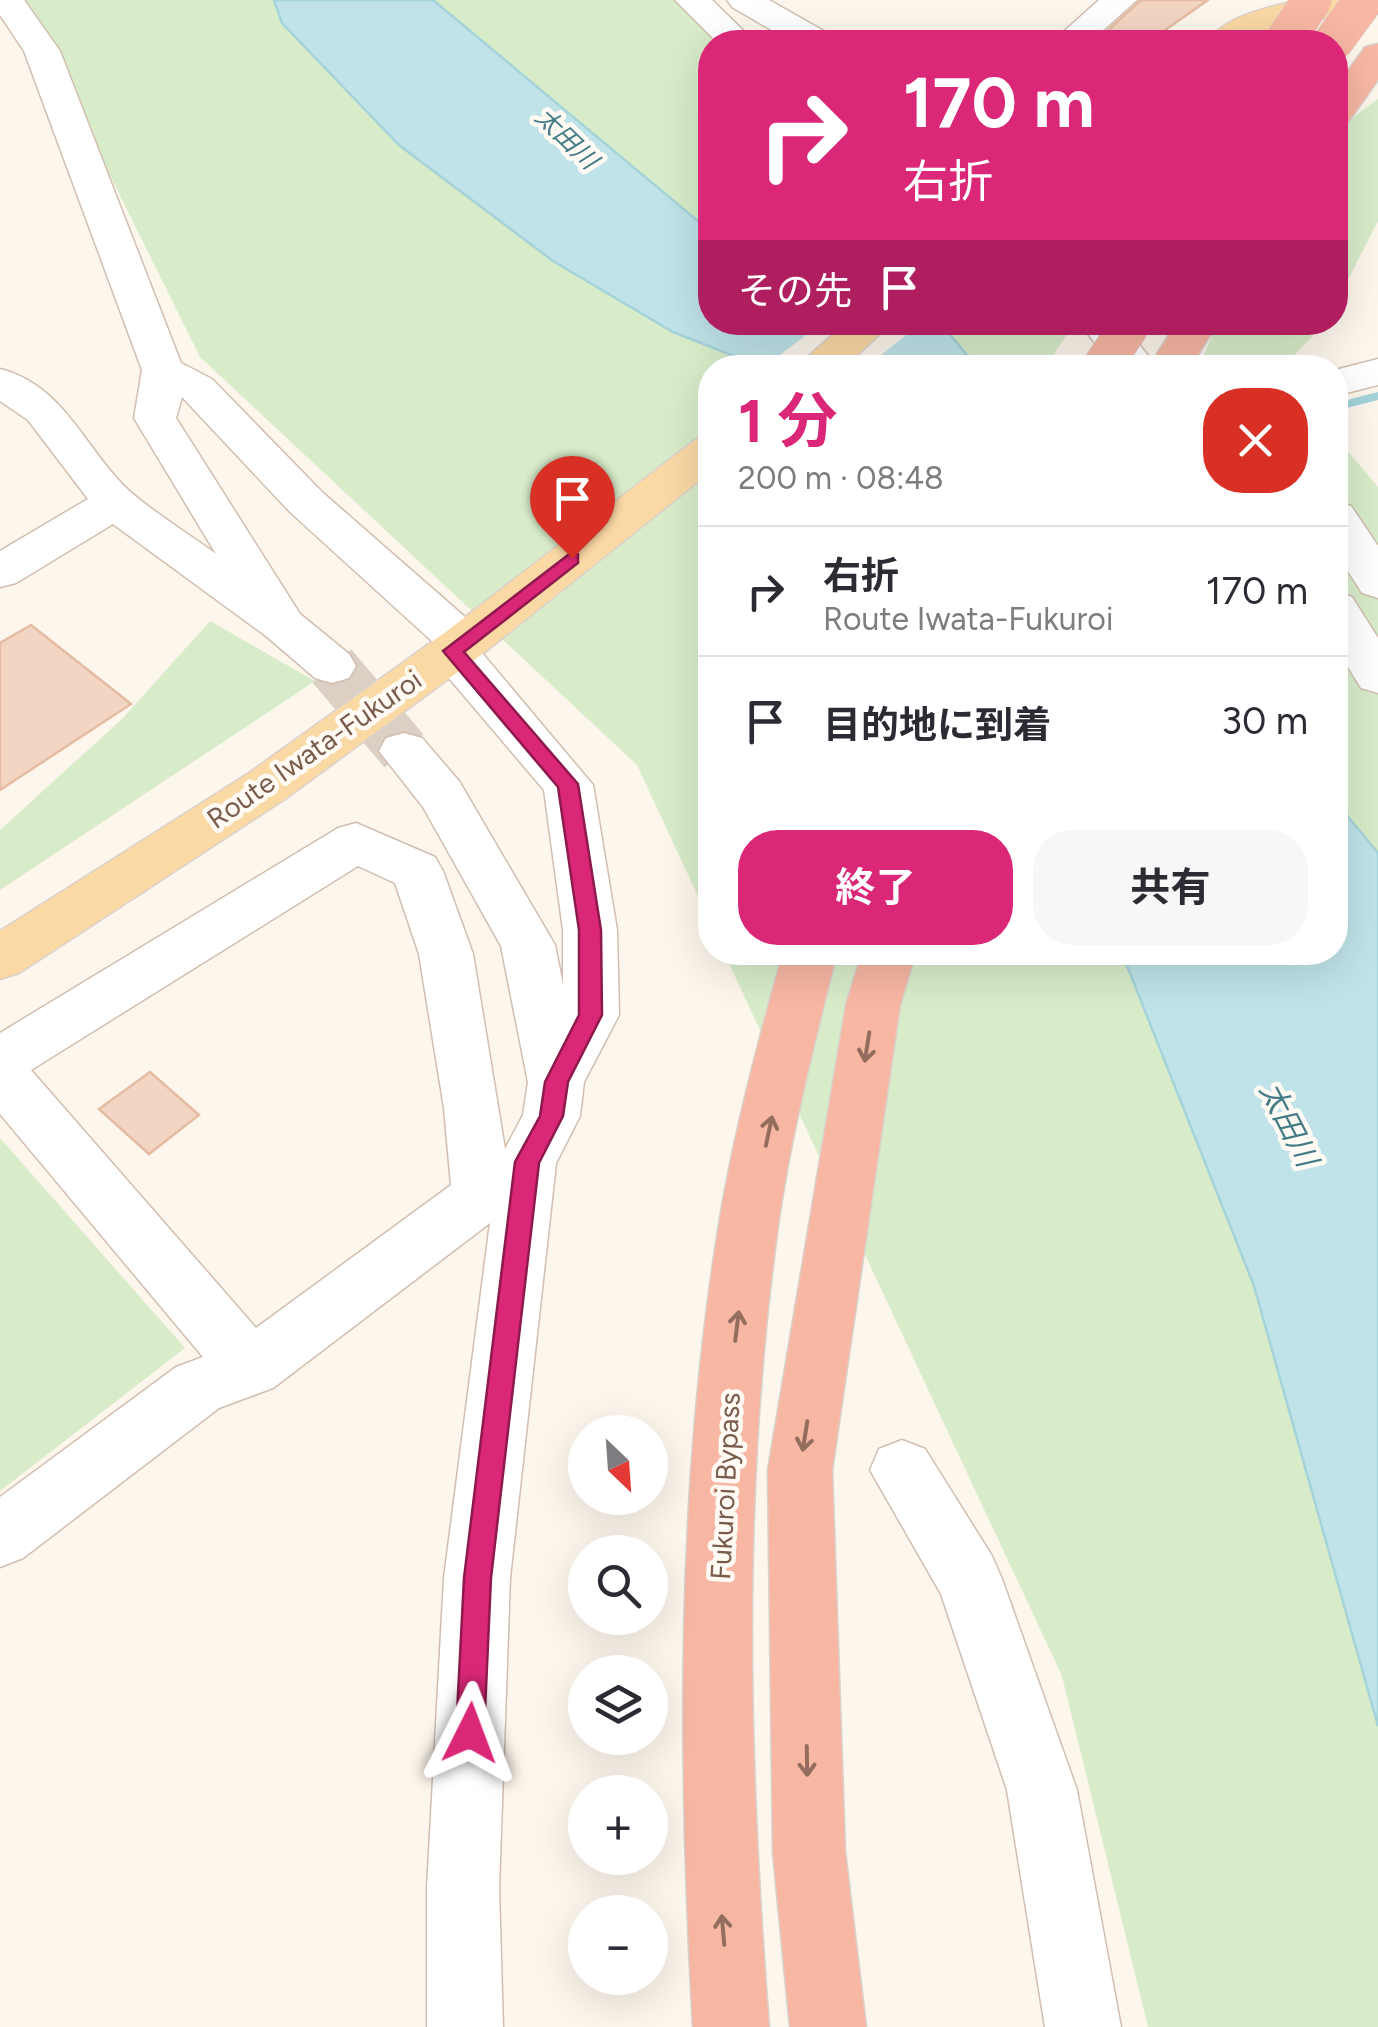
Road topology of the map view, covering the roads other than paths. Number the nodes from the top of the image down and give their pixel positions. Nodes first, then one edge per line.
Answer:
1 (7, 0) edge
2 (692, 0) edge
3 (744, 0) edge
4 (1120, 0) edge
5 (1312, 0) edge
6 (1366, 5) edge
7 (724, 30) edge
8 (795, 30) edge
9 (1084, 30) edge
10 (1243, 30) edge
11 (1292, 30) edge
12 (1344, 30) edge
13 (1378, 55) edge
14 (1348, 96) edge
15 (857, 335) edge
16 (832, 355) edge
17 (163, 370) junction
18 (1378, 372) edge
19 (1348, 380) edge
20 (0, 382) edge
21 (698, 459) edge
22 (116, 503) junction
23 (1348, 536) edge
24 (0, 572) edge
25 (1378, 582) edge
26 (283, 625) junction
27 (1348, 629) edge
28 (468, 639) junction
29 (332, 666) tunnel mouth
30 (1378, 676) edge
31 (404, 751) tunnel mouth
32 (0, 958) edge
33 (807, 965) edge
34 (885, 965) edge
35 (0, 1061) edge
36 (0, 1074) edge
37 (556, 1082) junction
38 (504, 1178) junction
39 (251, 1368) junction
40 (902, 1470) dead end
41 (0, 1536) edge
42 (465, 2027) edge
43 (731, 2027) edge
44 (828, 2027) edge
45 (1083, 2027) edge

1 - 17 street
2 - 7 street
3 - 8 street
4 - 9 street
5 - 11 highway, bridge
6 - 10 main road
6 - 12 highway, bridge
13 - 14 highway
15 - 16 main road
17 - 26 street
17 - 28 street
18 - 19 street
20 - 22 street
21 - 28 main road, Route Iwata-Fukuroi
22 - 24 street
22 - 26 street
23 - 25 street
26 - 29 street
27 - 30 street
28 - 32 main road, Route Iwata-Fukuroi
28 - 37 street
31 - 37 street
43 -> 33 highway, Fukuroi Bypass
34 -> 44 highway
35 - 38 street
36 - 39 street
37 - 38 street
38 - 39 street
38 - 42 street
39 - 41 street
40 - 45 street

